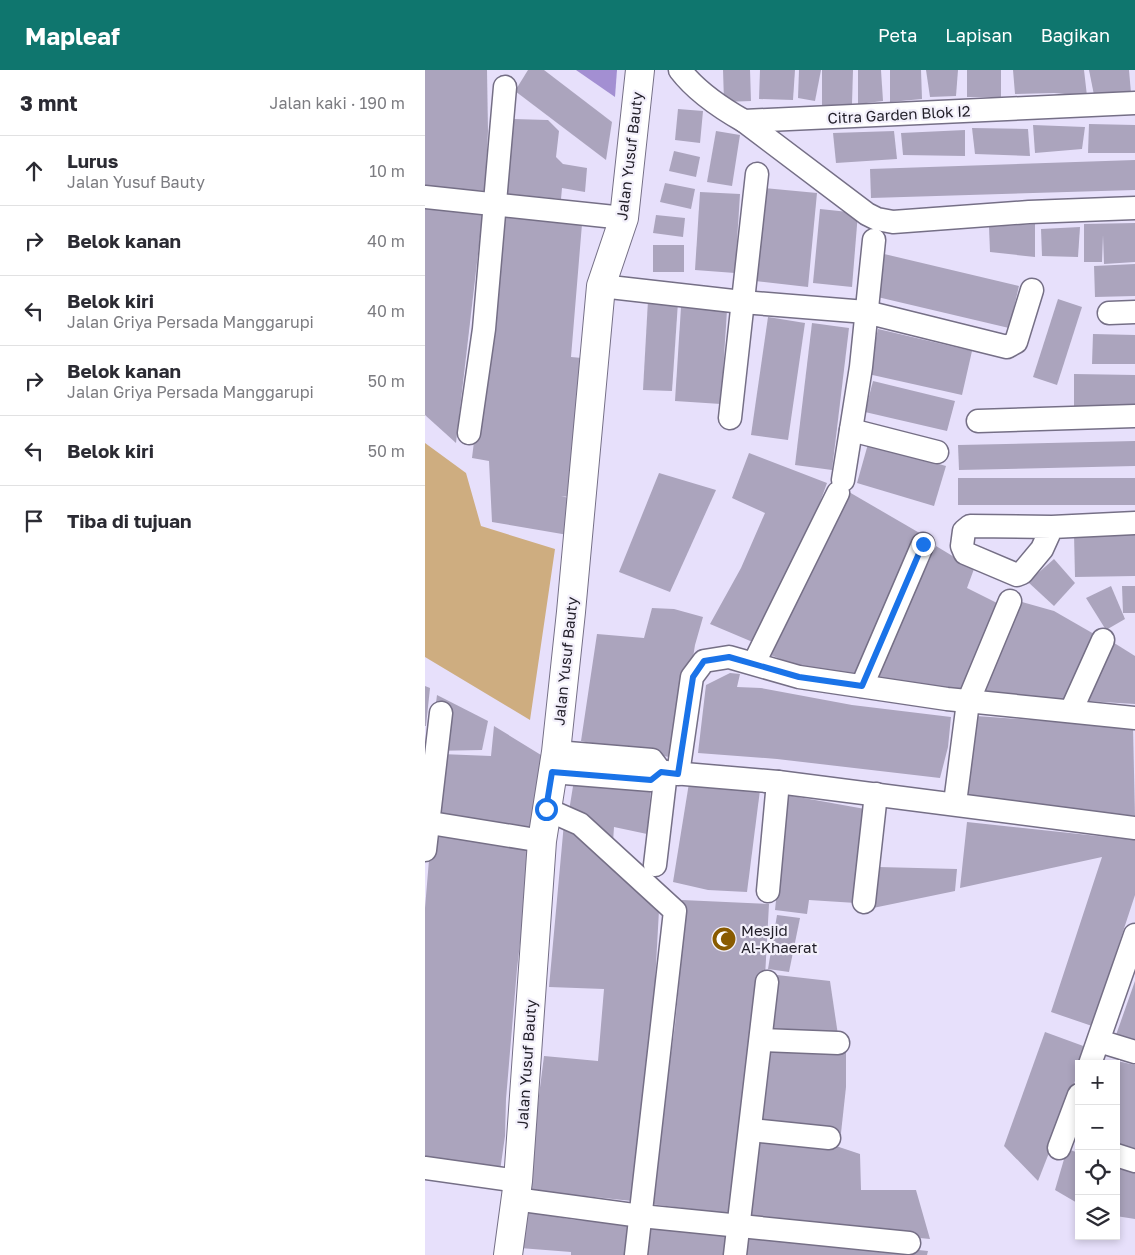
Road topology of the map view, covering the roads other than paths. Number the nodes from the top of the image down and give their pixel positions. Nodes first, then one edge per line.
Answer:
1 (639, 70) edge
2 (680, 70) edge
3 (505, 87) dead end
4 (1135, 103) edge
5 (744, 121) junction
6 (757, 174) dead end
7 (425, 197) edge
8 (495, 203) junction
9 (1135, 208) edge
10 (624, 218) junction
11 (874, 240) dead end
12 (601, 286) junction
13 (1032, 290) dead end
14 (742, 302) junction
15 (866, 312) junction
16 (1135, 312) edge
17 (1109, 313) dead end
18 (1135, 416) edge
19 (730, 418) dead end
20 (978, 422) dead end
21 (851, 430) junction
22 (469, 433) dead end
23 (937, 452) dead end
24 (1135, 523) edge
25 (1052, 527) dead end
26 (923, 544) dead end
27 (1010, 601) dead end
28 (1103, 640) dead end
29 (754, 663) junction
30 (862, 686) junction
31 (968, 702) junction
32 (1071, 711) junction
33 (441, 713) dead end
34 (1135, 718) edge
35 (554, 762) junction
36 (668, 773) junction
37 (778, 782) junction
38 (876, 794) junction
39 (955, 803) junction
40 (546, 809) junction
41 (427, 822) edge
42 (1135, 828) edge
43 (542, 840) junction
44 (425, 850) edge
45 (655, 865) dead end
46 (768, 891) dead end
47 (863, 902) dead end
48 (1134, 941) edge
49 (767, 982) dead end
50 (761, 1040) junction
51 (1099, 1041) junction
52 (838, 1043) dead end
53 (1135, 1052) edge
54 (1092, 1060) edge
55 (1076, 1105) edge
56 (751, 1130) junction
57 (829, 1138) dead end
58 (1067, 1143) edge
59 (1120, 1156) edge
60 (1135, 1161) edge
61 (425, 1168) edge
62 (516, 1190) junction
63 (641, 1216) junction
64 (739, 1224) junction
65 (909, 1243) dead end
66 (508, 1255) edge
67 (636, 1255) edge
68 (735, 1255) edge

1 - 10 street, Jalan Yusuf Bauty
2 - 5 street
3 - 8 street
4 - 5 street, Citra Garden Blok I2
5 - 9 street
6 - 14 street
7 - 8 street
8 - 10 street
8 - 22 street
10 - 12 street, Jalan Yusuf Bauty
11 - 15 street
12 - 14 street
12 - 35 street, Jalan Yusuf Bauty
13 - 15 street
14 - 15 street
14 - 19 street
15 - 21 street
16 - 17 street
18 - 20 street
21 - 23 street
21 - 29 street
24 - 25 street
26 - 30 street
27 - 31 street
28 - 32 street
29 - 30 street
29 - 36 street
30 - 31 street
31 - 32 street
31 - 39 street
32 - 34 street
33 - 41 street
35 - 36 street
35 - 40 street, Jalan Yusuf Bauty
36 - 37 street
36 - 45 street
37 - 38 street
37 - 46 street
38 - 39 street
38 - 47 street
39 - 42 street
40 - 43 street, Jalan Yusuf Bauty
40 - 63 street
41 - 43 street
41 - 44 street
43 - 62 street, Jalan Yusuf Bauty
48 - 51 street
49 - 50 street
50 - 52 street
50 - 56 street
51 - 53 street
51 - 54 street
55 - 58 street
56 - 57 street
56 - 64 street
59 - 60 street
61 - 62 street
62 - 63 street
62 - 66 street, Jalan Yusuf Bauty
63 - 64 street
63 - 67 street
64 - 65 street
64 - 68 street

